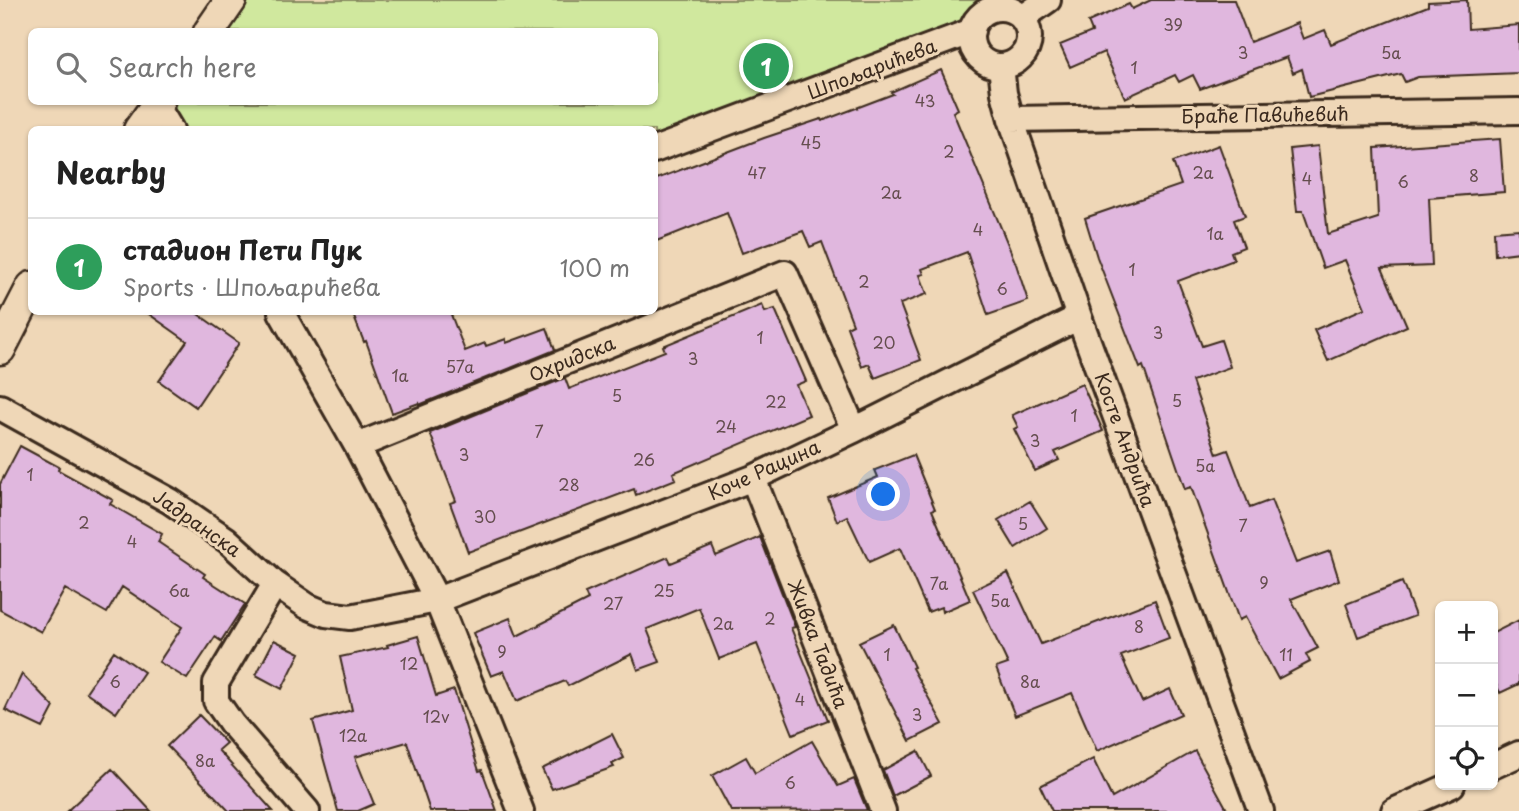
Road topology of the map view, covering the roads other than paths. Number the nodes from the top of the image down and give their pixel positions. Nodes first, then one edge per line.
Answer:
1 (231, 0) edge
2 (1048, 0) edge
3 (1022, 18) junction
4 (212, 28) edge
5 (972, 31) junction
6 (1001, 66) junction
7 (1519, 111) edge
8 (162, 112) edge
9 (1010, 119) junction
10 (144, 126) edge
11 (658, 149) edge
12 (28, 295) edge
13 (283, 315) edge
14 (1079, 317) junction
15 (0, 349) edge
16 (0, 407) edge
17 (854, 430) junction
18 (357, 446) junction
19 (752, 478) junction
20 (275, 584) junction
21 (438, 600) junction
22 (1519, 754) edge
23 (1498, 764) edge
24 (1440, 790) edge
25 (307, 811) edge
26 (521, 811) edge
27 (883, 811) edge
28 (1261, 811) edge
29 (1394, 811) edge

1 - 4 street
2 - 3 street
3 - 5 street
3 - 6 street
5 - 6 street
5 - 11 street, Шпољарићева
6 - 9 street, Косте Андрића
7 - 9 street, Браће Павићевић
8 - 10 street
9 - 14 street, Косте Андрића
12 - 15 street
13 - 18 street
14 - 17 street, Коче Рацина
14 - 28 street, Косте Андрића
16 - 20 street, Јадранска
17 - 18 street, Охридска
17 - 19 street, Коче Рацина
18 - 21 street
19 - 21 street, Коче Рацина
19 - 27 street, Живка Тадића
20 - 21 street, Јадранска
20 - 25 street
21 - 26 street
22 - 23 street
24 - 29 street

